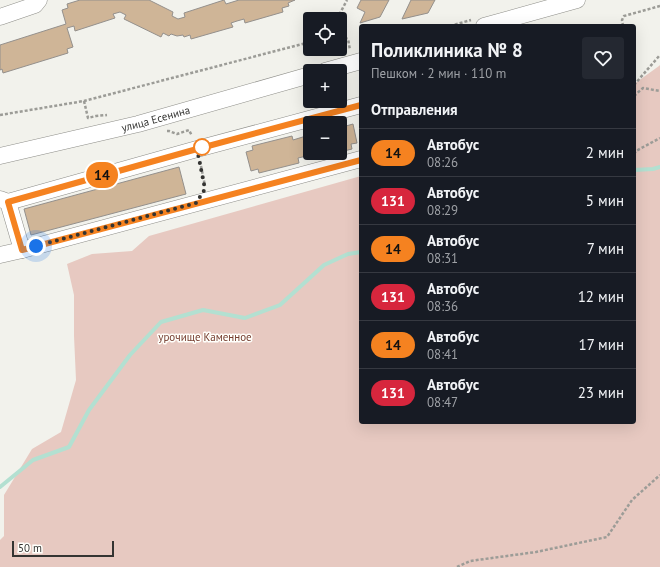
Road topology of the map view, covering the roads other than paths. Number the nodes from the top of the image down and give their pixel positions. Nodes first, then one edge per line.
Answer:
1 (39, 0) edge
2 (577, 0) edge
3 (0, 17) edge
4 (491, 24) edge
5 (356, 57) edge
6 (340, 64) edge
7 (303, 77) edge
8 (359, 106) edge
9 (0, 156) edge
10 (359, 161) edge
11 (4, 200) edge
12 (22, 250) junction
13 (0, 255) edge

1 - 3 street
2 - 4 street
5 - 6 street
7 - 9 street, улица Есенина
8 - 11 street
10 - 12 street
11 - 12 street
12 - 13 street

